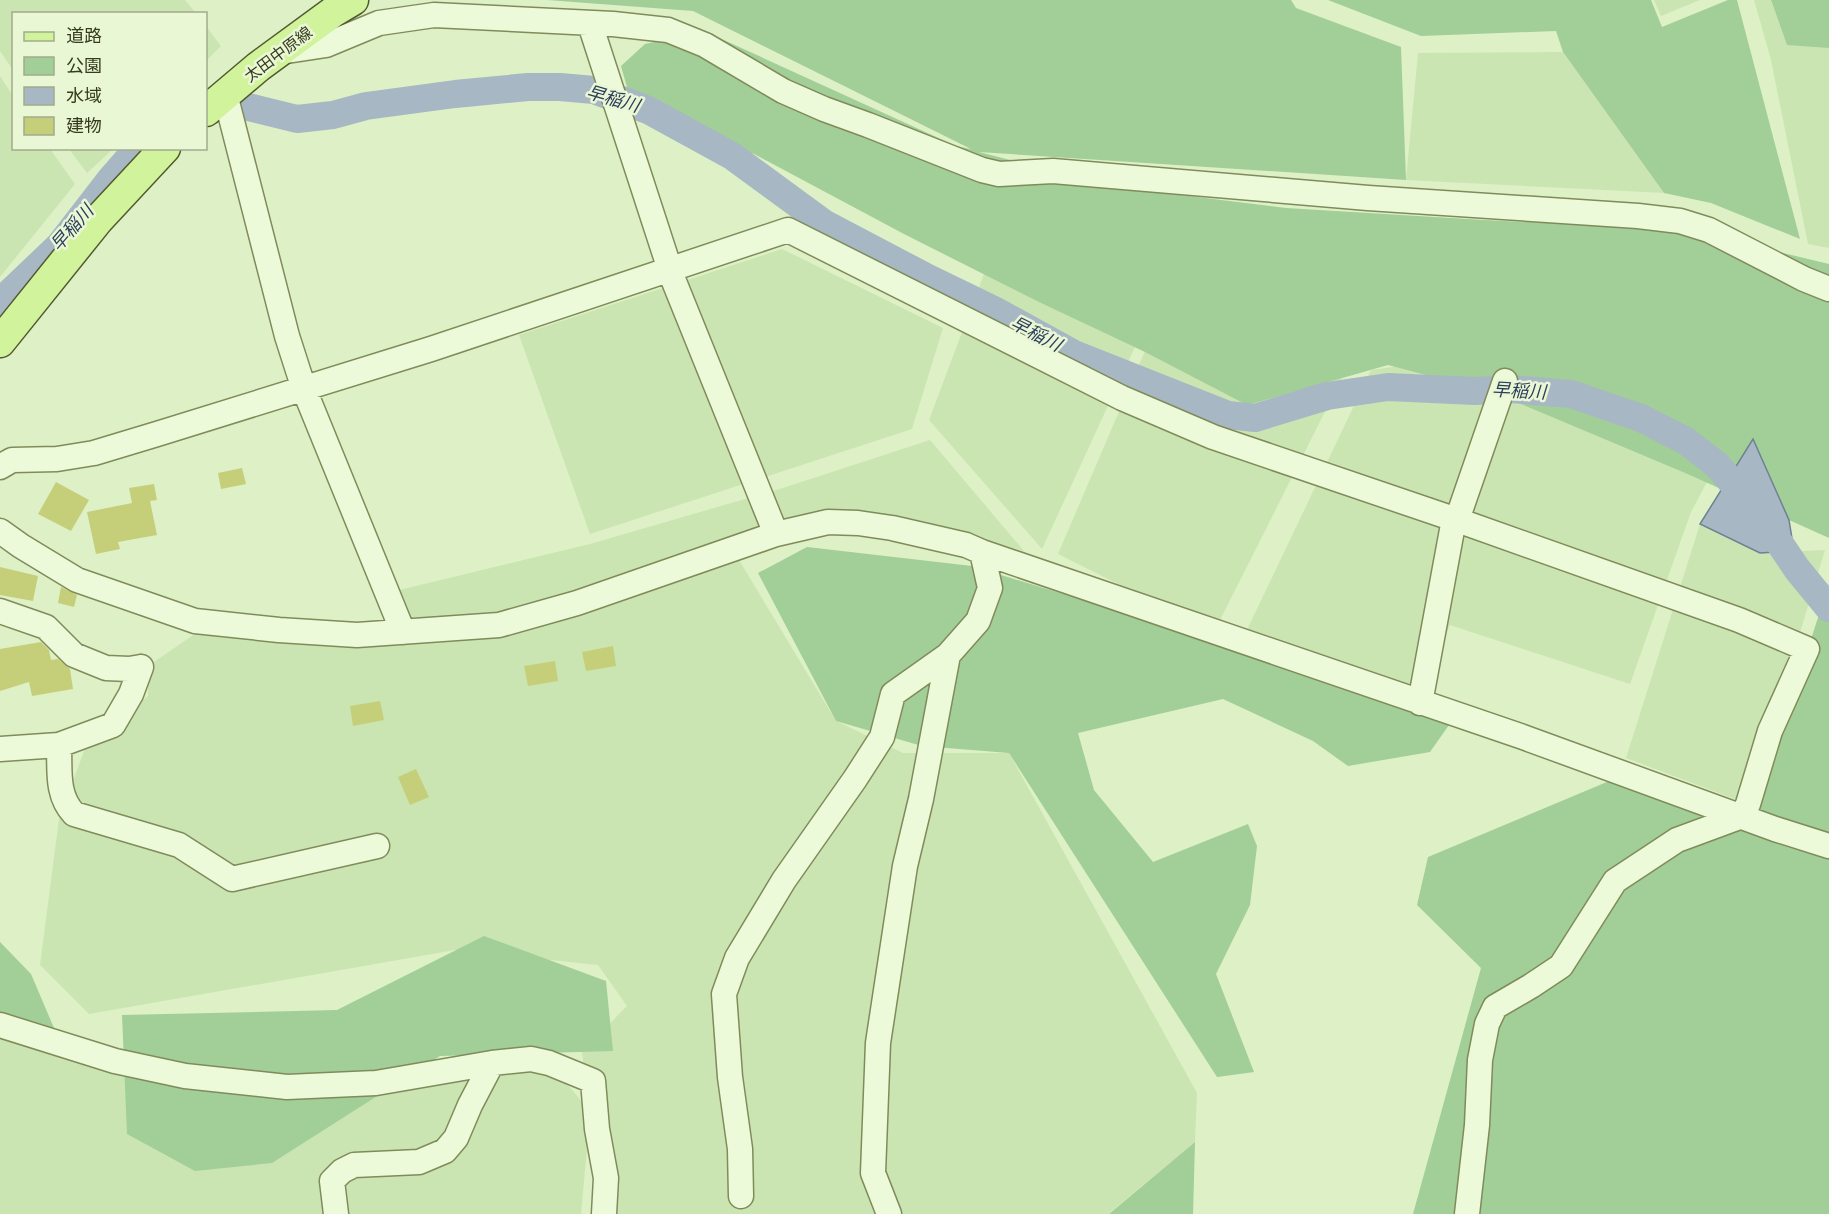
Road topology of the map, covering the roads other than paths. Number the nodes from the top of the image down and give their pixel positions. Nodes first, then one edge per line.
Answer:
1 (353, 0) edge
2 (590, 24) junction
3 (280, 52) junction
4 (215, 102) edge
5 (163, 150) edge
6 (671, 270) junction
7 (1829, 289) edge
8 (0, 342) edge
9 (1505, 381) dead end
10 (304, 389) junction
11 (0, 467) edge
12 (1457, 520) junction
13 (0, 531) edge
14 (776, 534) junction
15 (982, 552) junction
16 (0, 611) edge
17 (403, 632) junction
18 (948, 655) junction
19 (1420, 703) junction
20 (59, 745) junction
21 (0, 749) edge
22 (1742, 816) junction
23 (377, 846) dead end
24 (1829, 846) edge
25 (0, 1025) edge
26 (492, 1063) junction
27 (741, 1196) dead end
28 (336, 1214) edge
29 (604, 1214) edge
30 (889, 1214) edge
31 (1467, 1214) edge

1 - 3 main road, 太田中原線
2 - 3 street
2 - 6 street
2 - 7 street
3 - 4 main road, 太田中原線
4 - 10 street
5 - 8 main road
6 - 10 street
6 - 12 street
6 - 14 street
9 - 12 street
10 - 11 street
10 - 17 street
12 - 19 street
12 - 22 street
13 - 17 street
14 - 15 street
14 - 17 street
15 - 18 street
15 - 19 street
16 - 20 street
18 - 27 street
18 - 30 street
19 - 22 street
20 - 21 street
20 - 23 street
22 - 24 street
22 - 31 street
25 - 26 street
26 - 28 street
26 - 29 street

